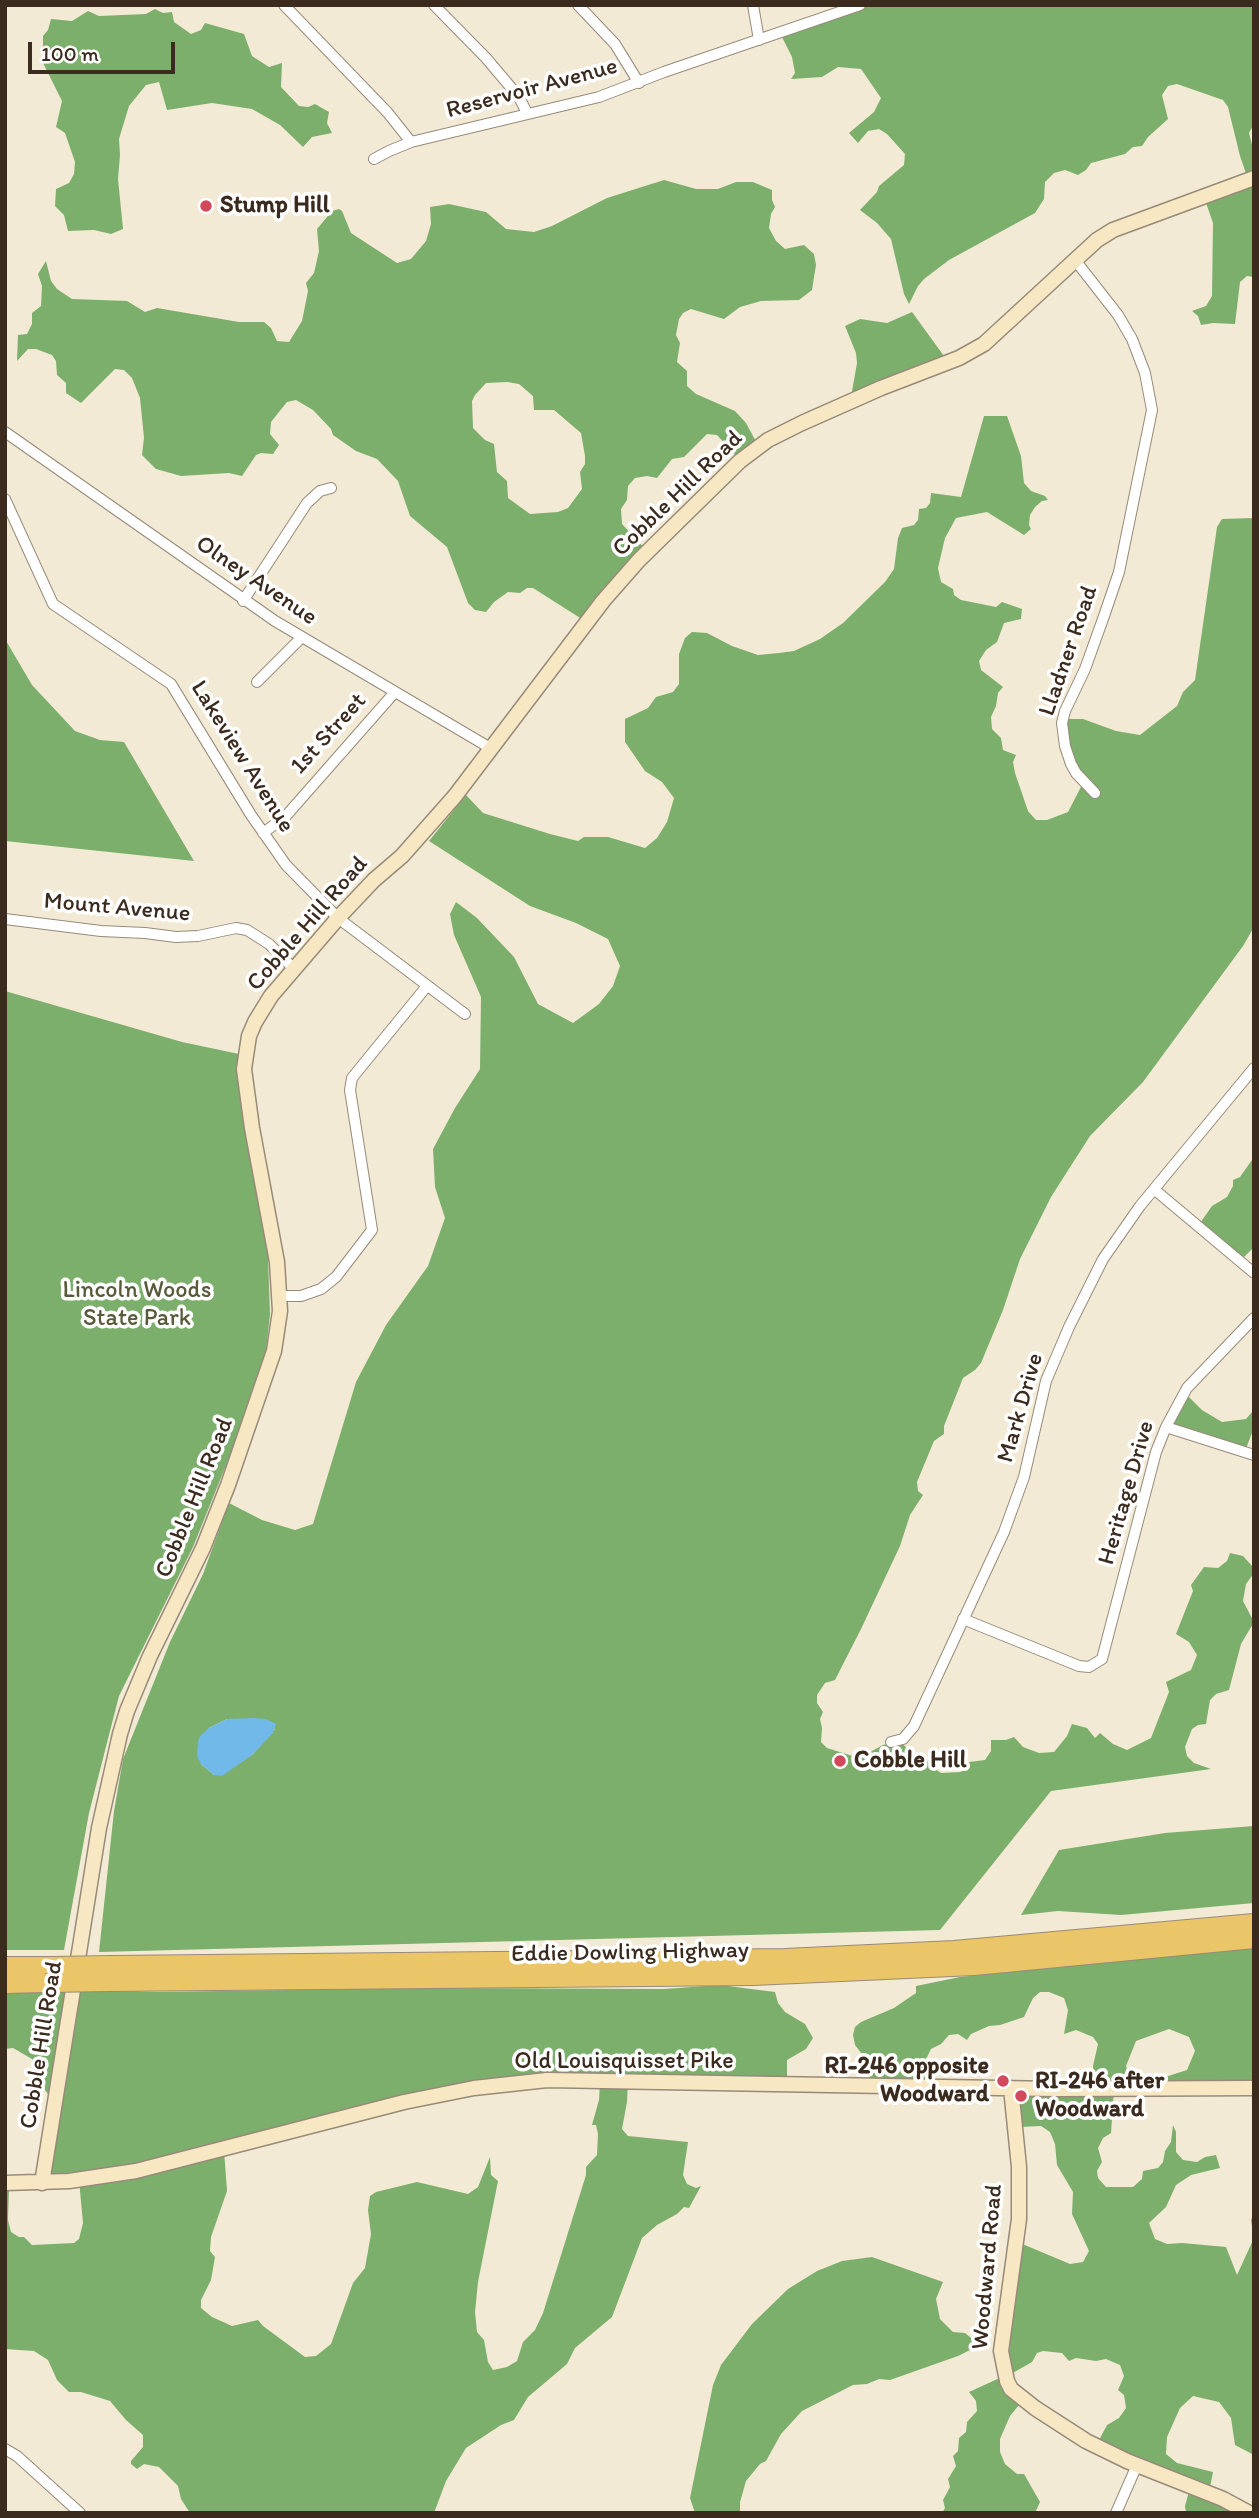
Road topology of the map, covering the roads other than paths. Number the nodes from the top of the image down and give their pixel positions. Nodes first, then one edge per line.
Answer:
1 (284, 5) edge
2 (434, 5) edge
3 (578, 5) edge
4 (753, 5) edge
5 (860, 5) edge
6 (759, 40) junction
7 (639, 83) junction
8 (527, 113) junction
9 (411, 142) junction
10 (374, 159) dead end
11 (1254, 178) edge
12 (1074, 260) junction
13 (5, 432) edge
14 (331, 488) dead end
15 (5, 499) edge
16 (243, 601) junction
17 (302, 638) junction
18 (257, 682) dead end
19 (395, 692) junction
20 (492, 749) junction
21 (1095, 793) dead end
22 (263, 833) junction
23 (338, 918) junction
24 (5, 919) edge
25 (294, 969) junction
26 (427, 986) junction
27 (465, 1014) dead end
28 (1254, 1068) edge
29 (1155, 1190) junction
30 (1254, 1273) edge
31 (279, 1296) junction
32 (1254, 1318) edge
33 (1166, 1427) junction
34 (1254, 1455) edge
35 (963, 1619) junction
36 (891, 1742) dead end
37 (1254, 1923) edge
38 (1254, 1939) edge
39 (5, 1966) edge
40 (48, 1974) junction
41 (110, 1974) junction
42 (5, 1984) edge
43 (1011, 2088) junction
44 (1254, 2088) edge
45 (5, 2183) edge
46 (42, 2183) junction
47 (5, 2449) edge
48 (1137, 2465) junction
49 (80, 2513) edge
50 (1116, 2513) edge
51 (1249, 2513) edge

1 - 9 street
2 - 8 street
3 - 7 street
4 - 6 street
5 - 6 street, Reservoir Avenue
6 - 7 street, Reservoir Avenue
7 - 8 street, Reservoir Avenue
8 - 9 street, Reservoir Avenue
9 - 10 street, Reservoir Avenue
11 - 12 street, Cobble Hill Road
12 - 20 street, Cobble Hill Road
12 - 21 street, Lladner Road
13 - 16 street, Olney Avenue
14 - 16 street
15 - 22 street, Lakeview Avenue
16 - 17 street, Olney Avenue
17 - 18 street
17 - 19 street, Olney Avenue
19 - 20 street, Olney Avenue
19 - 22 street, 1st Street
20 - 23 street, Cobble Hill Road
22 - 23 street, Lakeview Avenue
23 - 25 street, Cobble Hill Road
23 - 26 street, Lakeview Avenue
24 - 25 street, Mount Avenue
25 - 31 street, Cobble Hill Road
26 - 27 street, Lakeview Avenue
26 - 31 street
28 - 29 street, Mark Drive
29 - 30 street
29 - 35 street, Mark Drive
31 - 46 street, Cobble Hill Road
32 - 33 street, Heritage Drive
33 - 34 street
33 - 35 street, Heritage Drive
35 - 36 street, Mark Drive
37 - 41 highway, Eddie Dowling Highway
38 - 41 highway, Eddie Dowling Highway
39 - 40 highway, Eddie Dowling Highway
40 - 41 highway, Eddie Dowling Highway, bridge
40 - 42 highway, Eddie Dowling Highway
43 - 44 street, Old Louisquisset Pike
43 - 46 street, Old Louisquisset Pike
43 - 48 street, Woodward Road
45 - 46 street, Old Louisquisset Pike
47 - 49 street
48 - 50 street
48 - 51 street, Woodward Road

